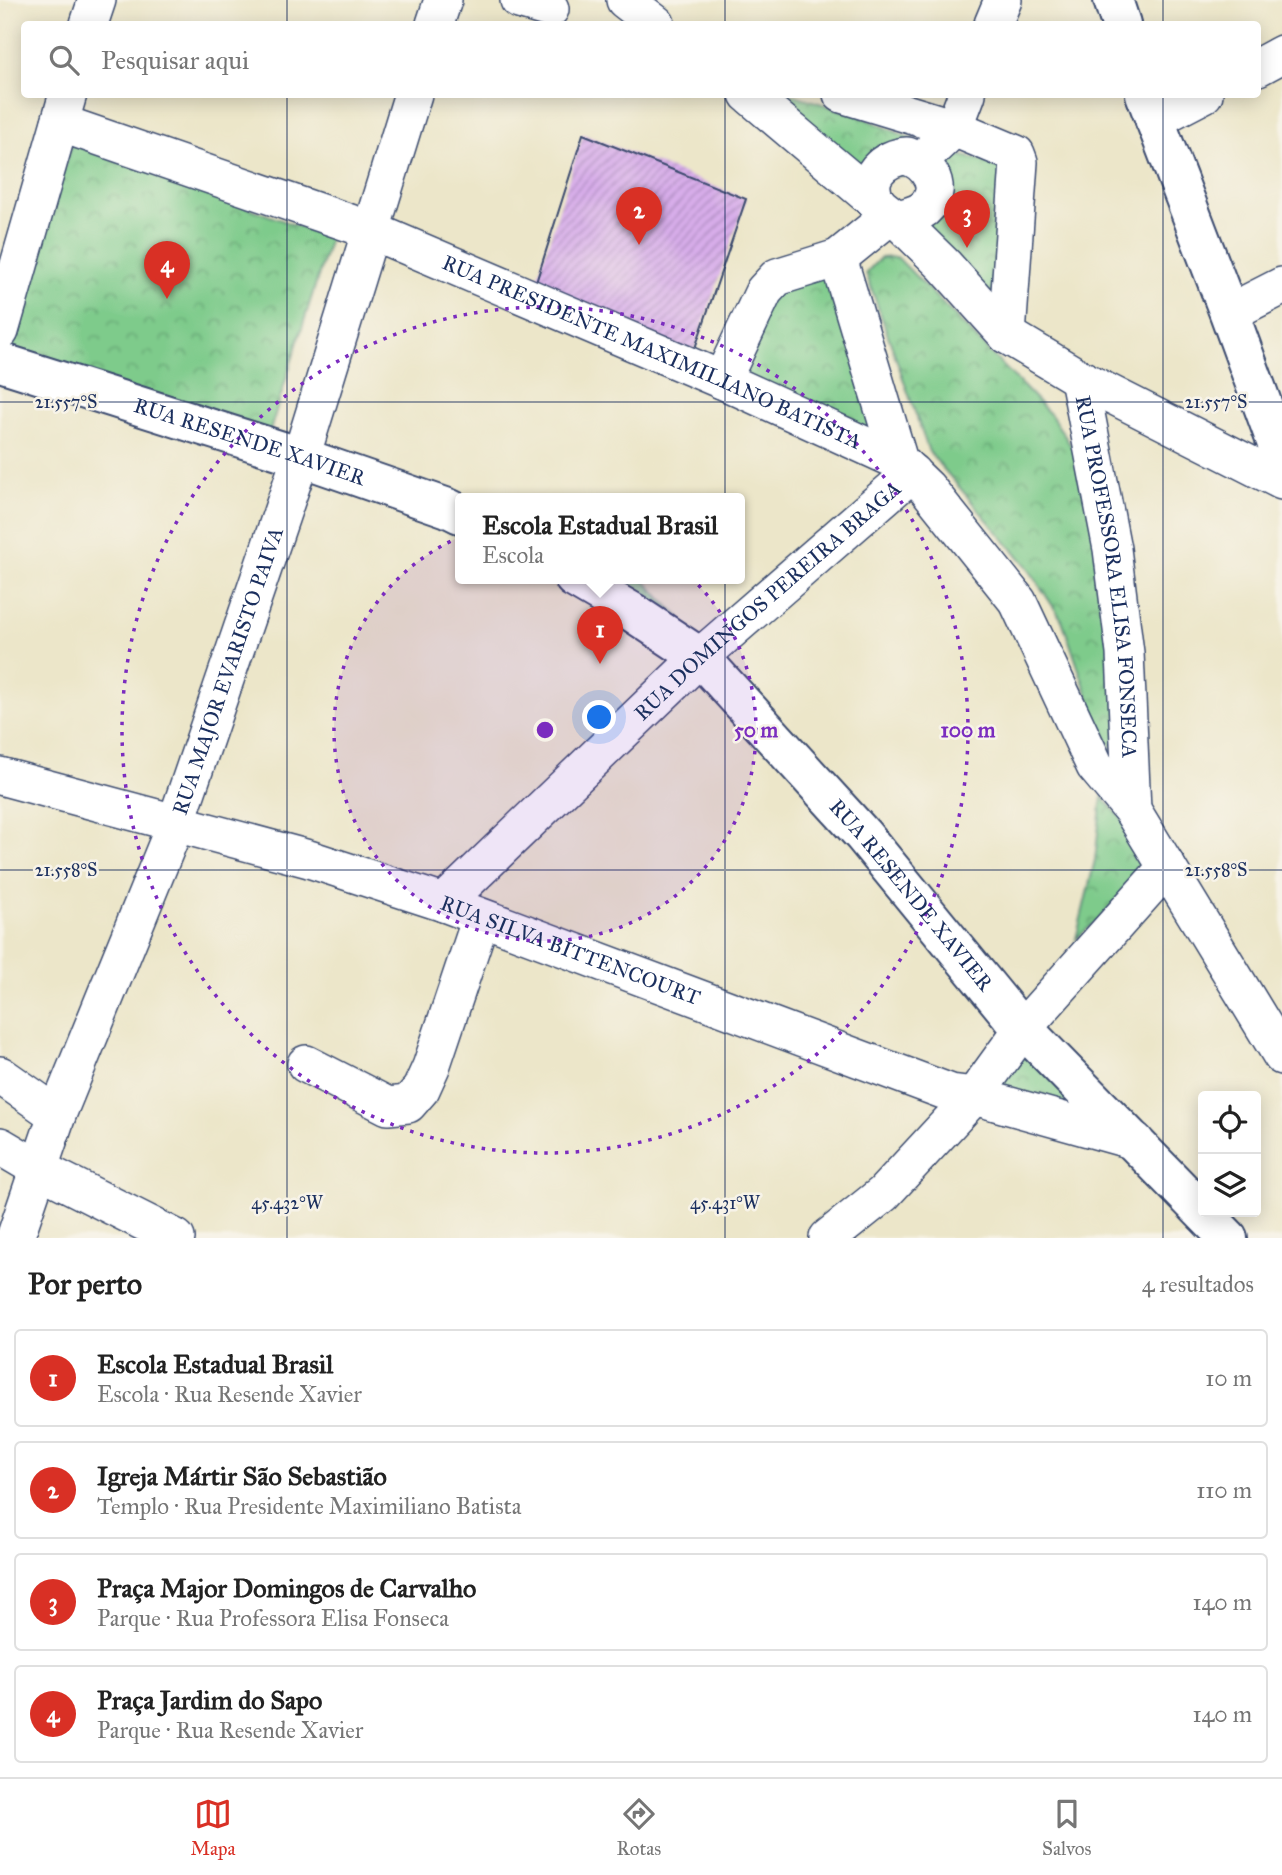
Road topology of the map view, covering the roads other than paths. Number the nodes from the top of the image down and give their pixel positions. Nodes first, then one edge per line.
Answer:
1 (97, 0) edge
2 (443, 0) edge
3 (625, 0) edge
4 (1003, 0) edge
5 (1113, 0) edge
6 (90, 21) edge
7 (436, 21) edge
8 (652, 21) edge
9 (994, 21) edge
10 (1120, 21) edge
11 (1282, 54) edge
12 (1261, 65) edge
13 (411, 98) edge
14 (753, 98) edge
15 (855, 98) edge
16 (965, 98) edge
17 (1187, 98) edge
18 (1150, 107) edge
19 (64, 109) edge
20 (954, 128) junction
21 (920, 160) junction
22 (888, 212) junction
23 (370, 230) junction
24 (838, 258) junction
25 (1282, 286) edge
26 (1229, 313) junction
27 (0, 331) edge
28 (1007, 335) junction
29 (0, 362) edge
30 (1079, 378) junction
31 (722, 380) junction
32 (301, 457) junction
33 (1282, 458) edge
34 (906, 467) junction
35 (1282, 481) edge
36 (455, 512) edge
37 (584, 584) edge
38 (700, 657) junction
39 (0, 776) edge
40 (1132, 810) junction
41 (176, 822) junction
42 (1167, 867) junction
43 (444, 904) junction
44 (481, 918) junction
45 (1024, 1027) junction
46 (1282, 1056) edge
47 (306, 1064) dead end
48 (0, 1075) edge
49 (974, 1096) junction
50 (57, 1115) junction
51 (1135, 1141) junction
52 (0, 1146) edge
53 (40, 1169) junction
54 (15, 1238) edge
55 (176, 1238) edge
56 (828, 1238) edge
57 (1228, 1238) edge

1 - 6 street
2 - 7 street
3 - 8 street
4 - 9 street
5 - 10 main road
11 - 12 street
13 - 23 street, RUA MAJOR EVARISTO PAIVA
14 - 22 street, RUA PROFESSORA ELISA FONSECA
15 - 20 street
16 - 20 street
17 - 18 street
18 - 26 main road
19 - 23 street, RUA PRESIDENTE MAXIMILIANO BATISTA
19 - 27 street
20 - 21 street
20 - 28 street
21 - 22 street
21 - 22 street
22 - 24 street
22 - 28 street, RUA PROFESSORA ELISA FONSECA
23 - 31 street, RUA PRESIDENTE MAXIMILIANO BATISTA
23 - 32 street, RUA MAJOR EVARISTO PAIVA
24 - 31 street
24 - 34 street
25 - 26 street
26 - 33 main road
28 - 30 street, RUA PROFESSORA ELISA FONSECA
29 - 32 main road, RUA RESENDE XAVIER
30 - 35 street
30 - 40 street, RUA PROFESSORA ELISA FONSECA
31 - 34 street, RUA PRESIDENTE MAXIMILIANO BATISTA
32 - 36 main road, RUA RESENDE XAVIER
32 - 41 street, RUA MAJOR EVARISTO PAIVA
34 - 38 street, RUA DOMINGOS PEREIRA BRAGA
34 - 40 street, RUA PRESIDENTE MAXIMILIANO BATISTA
37 - 38 main road, RUA RESENDE XAVIER
38 - 43 street, RUA DOMINGOS PEREIRA BRAGA
38 - 45 main road, RUA RESENDE XAVIER
39 - 41 street, RUA SILVA BITTENCOURT
40 - 42 street, RUA PRESIDENTE MAXIMILIANO BATISTA
41 - 43 street, RUA SILVA BITTENCOURT
41 - 50 street, RUA MAJOR EVARISTO PAIVA
42 - 45 street
42 - 46 street, RUA PRESIDENTE MAXIMILIANO BATISTA
43 - 44 street, RUA SILVA BITTENCOURT
44 - 47 street
44 - 49 street, RUA SILVA BITTENCOURT
45 - 49 street
45 - 51 main road, RUA RESENDE XAVIER
48 - 50 street
49 - 51 street, RUA SILVA BITTENCOURT
49 - 56 street
50 - 53 street, RUA MAJOR EVARISTO PAIVA
51 - 57 main road, RUA RESENDE XAVIER
52 - 53 street
53 - 54 street, RUA MAJOR EVARISTO PAIVA
53 - 55 street

